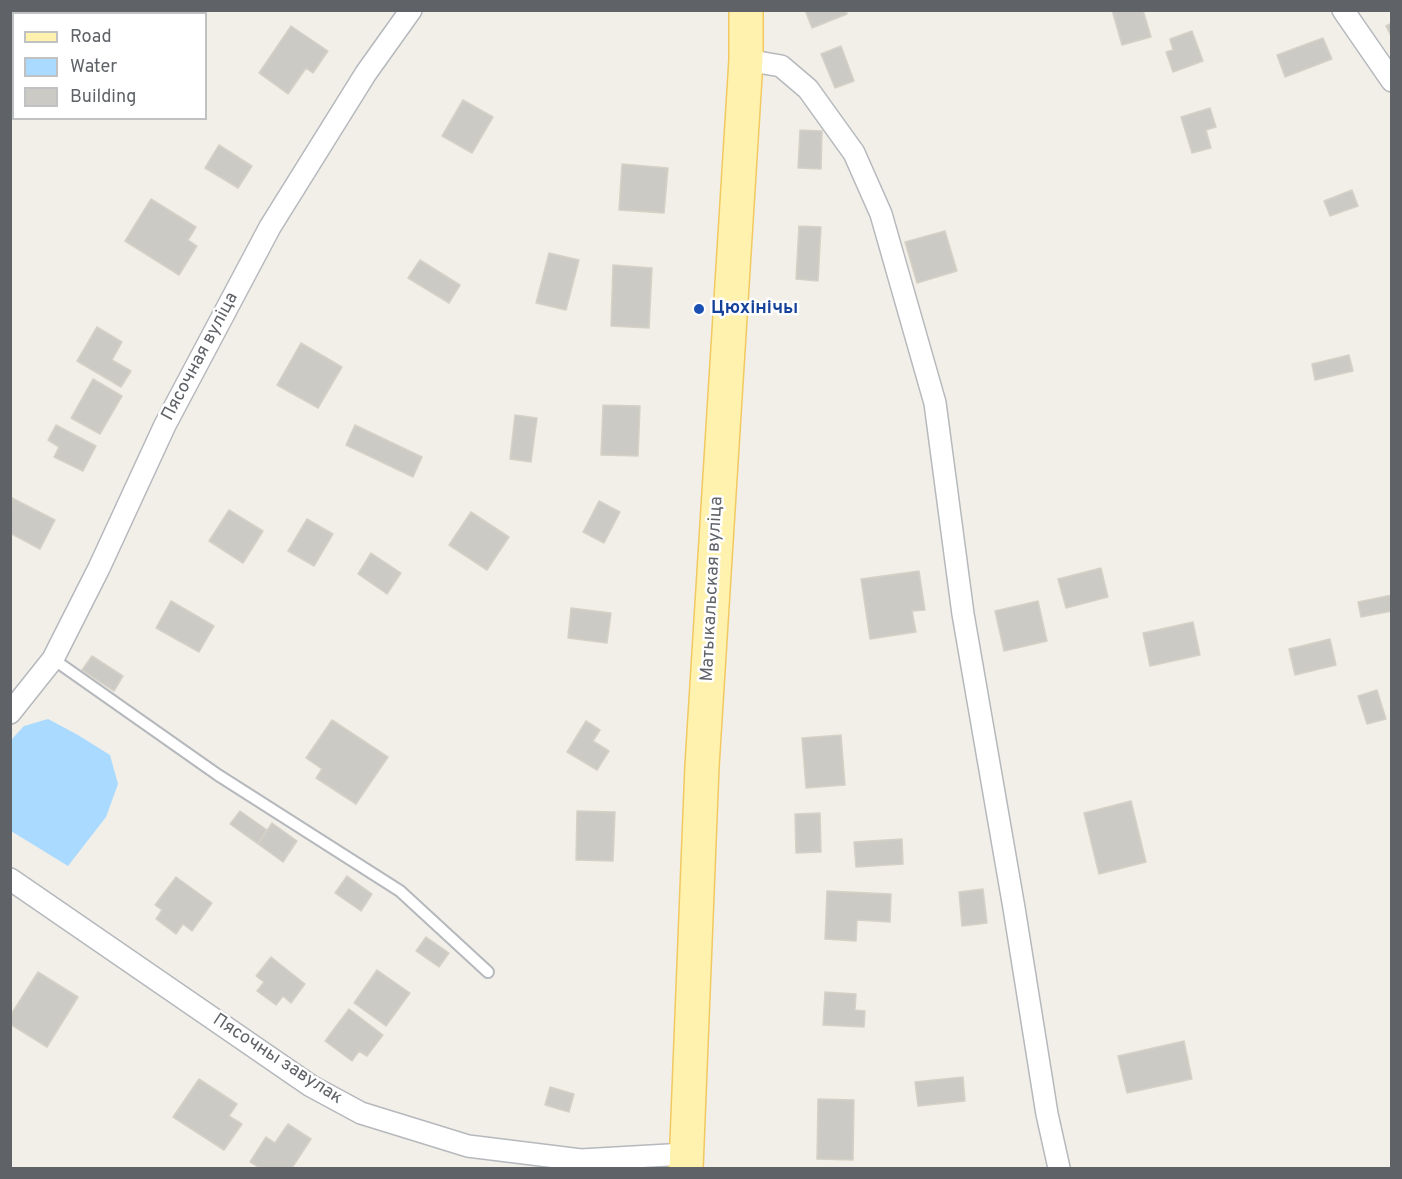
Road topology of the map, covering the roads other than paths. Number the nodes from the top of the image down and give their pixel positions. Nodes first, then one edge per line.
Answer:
1 (411, 10) edge
2 (746, 10) edge
3 (1343, 10) edge
4 (746, 60) junction
5 (1392, 81) edge
6 (53, 659) junction
7 (10, 712) edge
8 (10, 879) edge
9 (488, 972) dead end
10 (686, 1161) edge
11 (1059, 1168) edge

1 - 6 street, Пясочная вуліца
2 - 4 main road, Матыкальская вуліца
3 - 5 street
4 - 10 main road, Матыкальская вуліца
4 - 11 street
6 - 7 street, Пясочная вуліца
6 - 9 lane
8 - 10 street, Пясочны завулак

